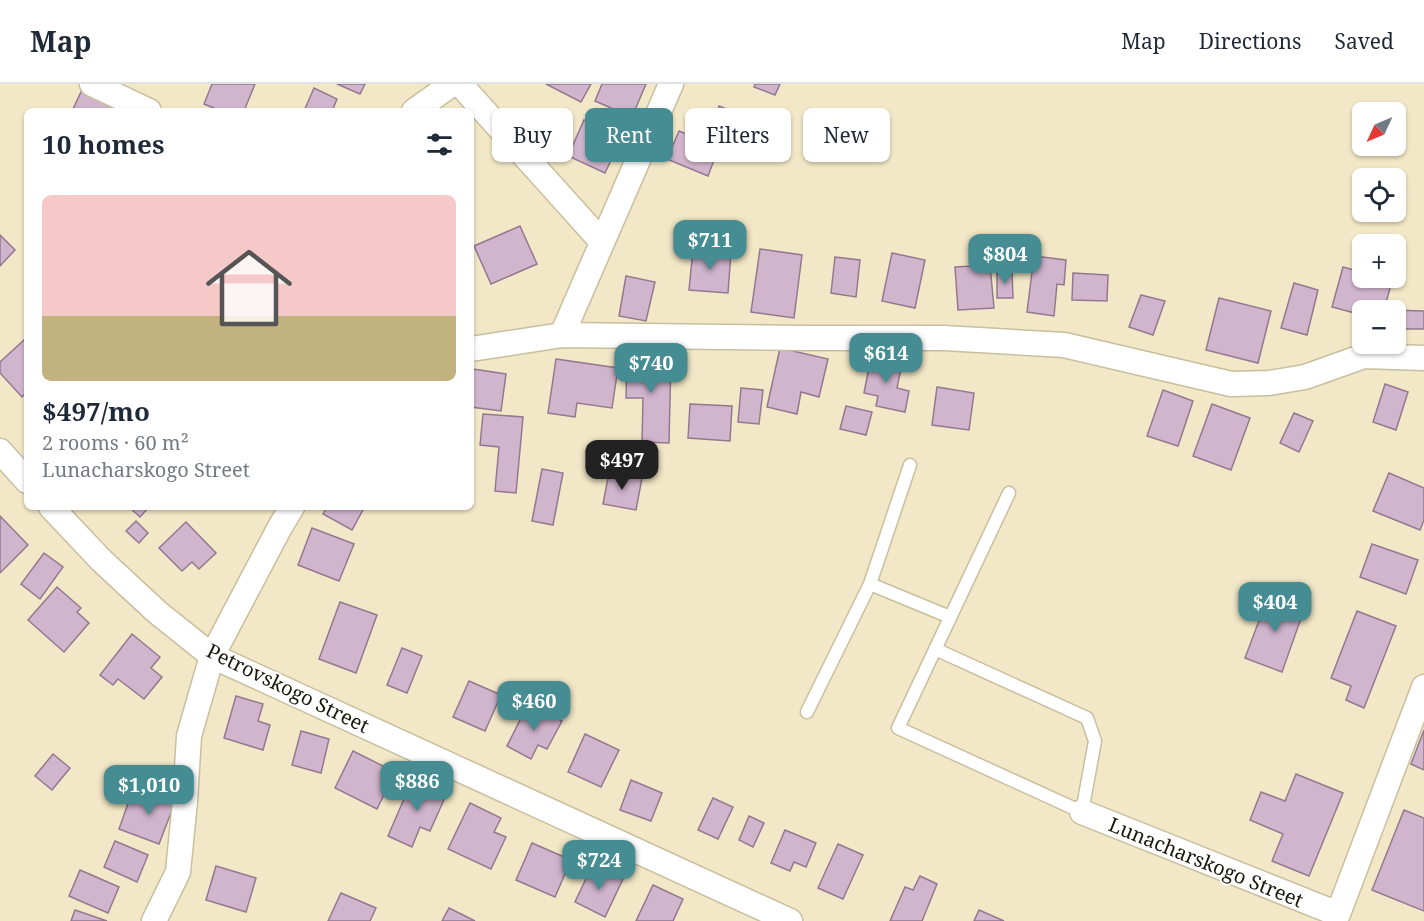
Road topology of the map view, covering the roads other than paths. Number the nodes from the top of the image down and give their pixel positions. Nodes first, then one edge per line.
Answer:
1 (92, 84) edge
2 (452, 84) edge
3 (460, 84) edge
4 (670, 84) edge
5 (144, 108) edge
6 (418, 108) edge
7 (602, 242) junction
8 (562, 335) junction
9 (474, 349) edge
10 (1424, 358) edge
11 (0, 451) edge
12 (910, 465) dead end
13 (24, 478) edge
14 (1009, 493) dead end
15 (54, 510) edge
16 (290, 510) edge
17 (870, 584) junction
18 (950, 617) junction
19 (935, 649) junction
20 (212, 656) junction
21 (1424, 687) edge
22 (807, 712) dead end
23 (1082, 812) junction
24 (745, 912) edge
25 (1340, 918) edge
26 (160, 919) edge
27 (790, 921) edge

1 - 5 street
2 - 6 street
3 - 7 street
4 - 7 street
7 - 8 street
8 - 9 street
8 - 10 street
11 - 13 street
12 - 17 lane
14 - 18 lane
15 - 20 street, Petrovskogo Street
16 - 20 street
17 - 18 lane
17 - 22 lane
18 - 19 lane
19 - 23 lane
19 - 23 lane
20 - 24 street, Petrovskogo Street
20 - 26 street
21 - 25 street, Lunacharskogo Street
23 - 25 street, Lunacharskogo Street
24 - 27 street, Petrovskogo Street

